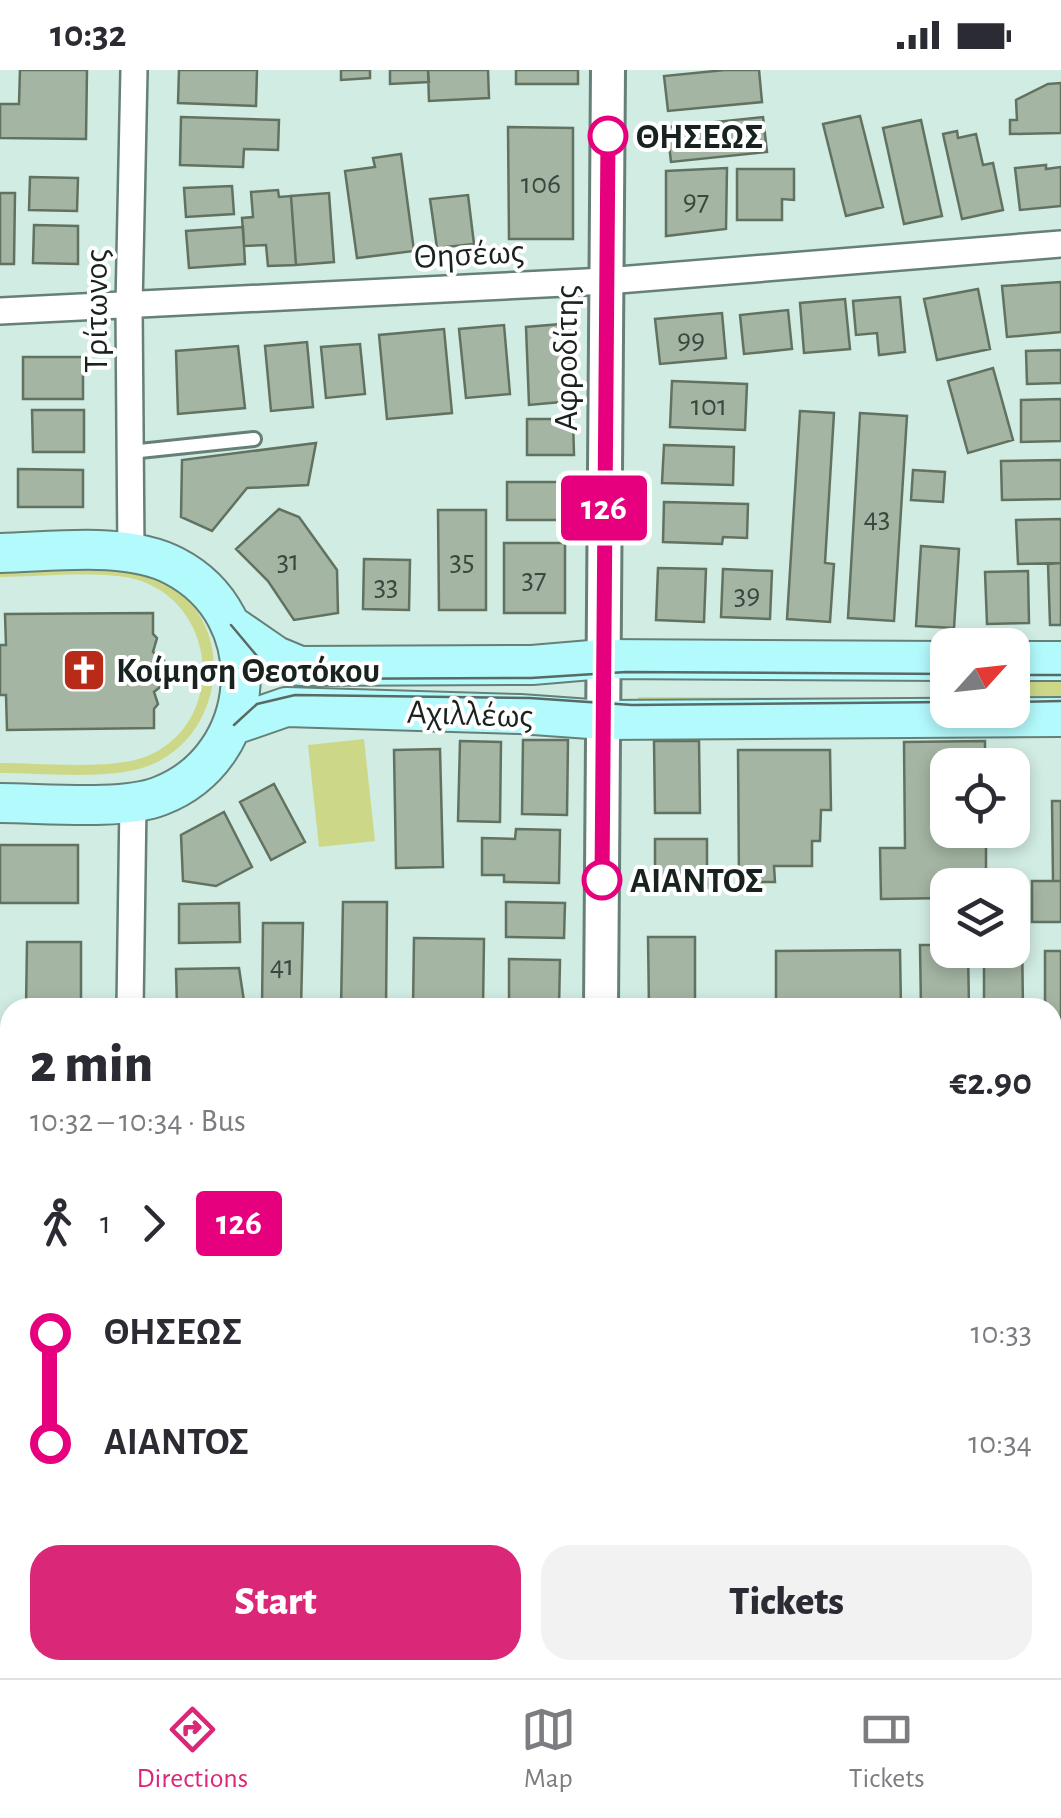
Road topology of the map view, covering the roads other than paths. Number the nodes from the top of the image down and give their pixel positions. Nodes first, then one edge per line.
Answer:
1 (134, 70) edge
2 (608, 70) edge
3 (1061, 244) edge
4 (606, 281) junction
5 (129, 306) junction
6 (0, 311) edge
7 (254, 439) dead end
8 (130, 452) junction
9 (132, 552) junction
10 (0, 553) edge
11 (231, 625) junction
12 (603, 659) junction
13 (930, 661) edge
14 (1030, 661) edge
15 (1061, 661) edge
16 (1061, 716) edge
17 (604, 720) junction
18 (234, 725) junction
19 (0, 803) edge
20 (134, 803) junction
21 (130, 998) edge
22 (600, 998) edge

1 - 5 street, Τρίτωνος
2 - 4 street, Αφροδίτης
3 - 4 street, Θησέως
4 - 5 street, Θησέως
4 - 12 street, Αφροδίτης
5 - 6 street, Θησέως
5 - 8 street, Τρίτωνος
7 - 8 lane
8 - 9 street, Τρίτωνος
9 - 10 main road
9 - 11 main road
11 - 12 main road, Αχιλλέως
11 - 18 main road
12 - 13 main road, Αχιλλέως
12 - 17 street, Αφροδίτης
14 - 15 main road
16 - 17 main road, Αχιλλέως
17 - 18 main road, Αχιλλέως
17 - 22 street, Αφροδίτης
18 - 20 main road
19 - 20 main road
20 - 21 street

